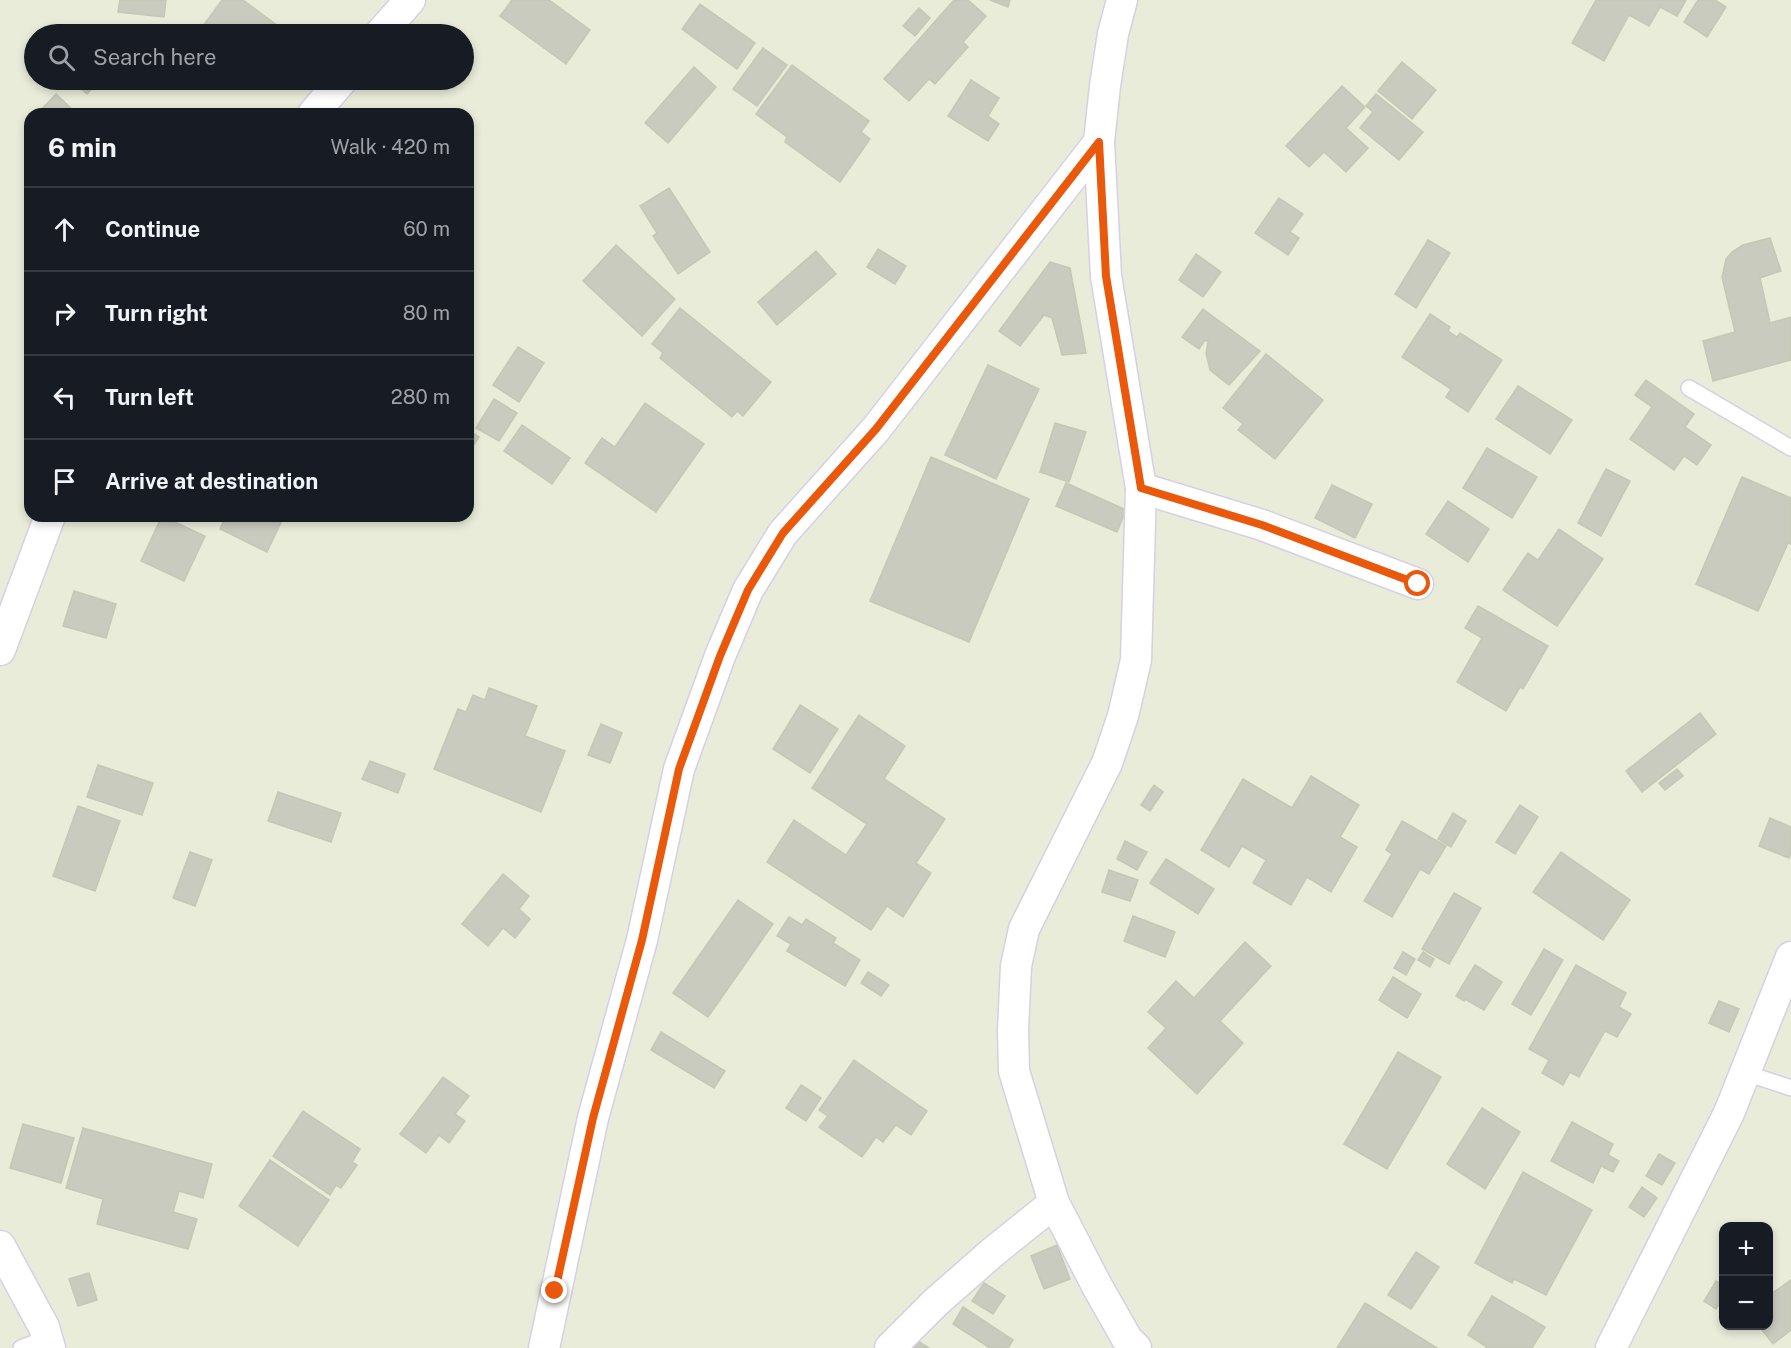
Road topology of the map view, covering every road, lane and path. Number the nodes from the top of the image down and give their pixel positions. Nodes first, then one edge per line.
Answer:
1 (410, 0) edge
2 (1122, 0) edge
3 (389, 24) edge
4 (333, 90) edge
5 (318, 108) edge
6 (1099, 142) junction
7 (1689, 388) dead end
8 (1791, 448) edge
9 (1141, 488) junction
10 (48, 522) edge
11 (1418, 584) dead end
12 (0, 650) edge
13 (1791, 957) edge
14 (1746, 1073) junction
15 (1791, 1088) edge
16 (1054, 1203) junction
17 (0, 1246) edge
18 (39, 1345) edge
19 (544, 1348) edge
20 (890, 1348) edge
21 (1136, 1348) edge
22 (1611, 1348) edge

1 - 3 street
2 - 6 street
4 - 5 street
6 - 9 street
6 - 19 street
7 - 8 lane
9 - 11 street
9 - 16 street
10 - 12 street
13 - 14 street
14 - 15 lane
14 - 22 street
16 - 20 street
16 - 21 street
17 - 18 street

